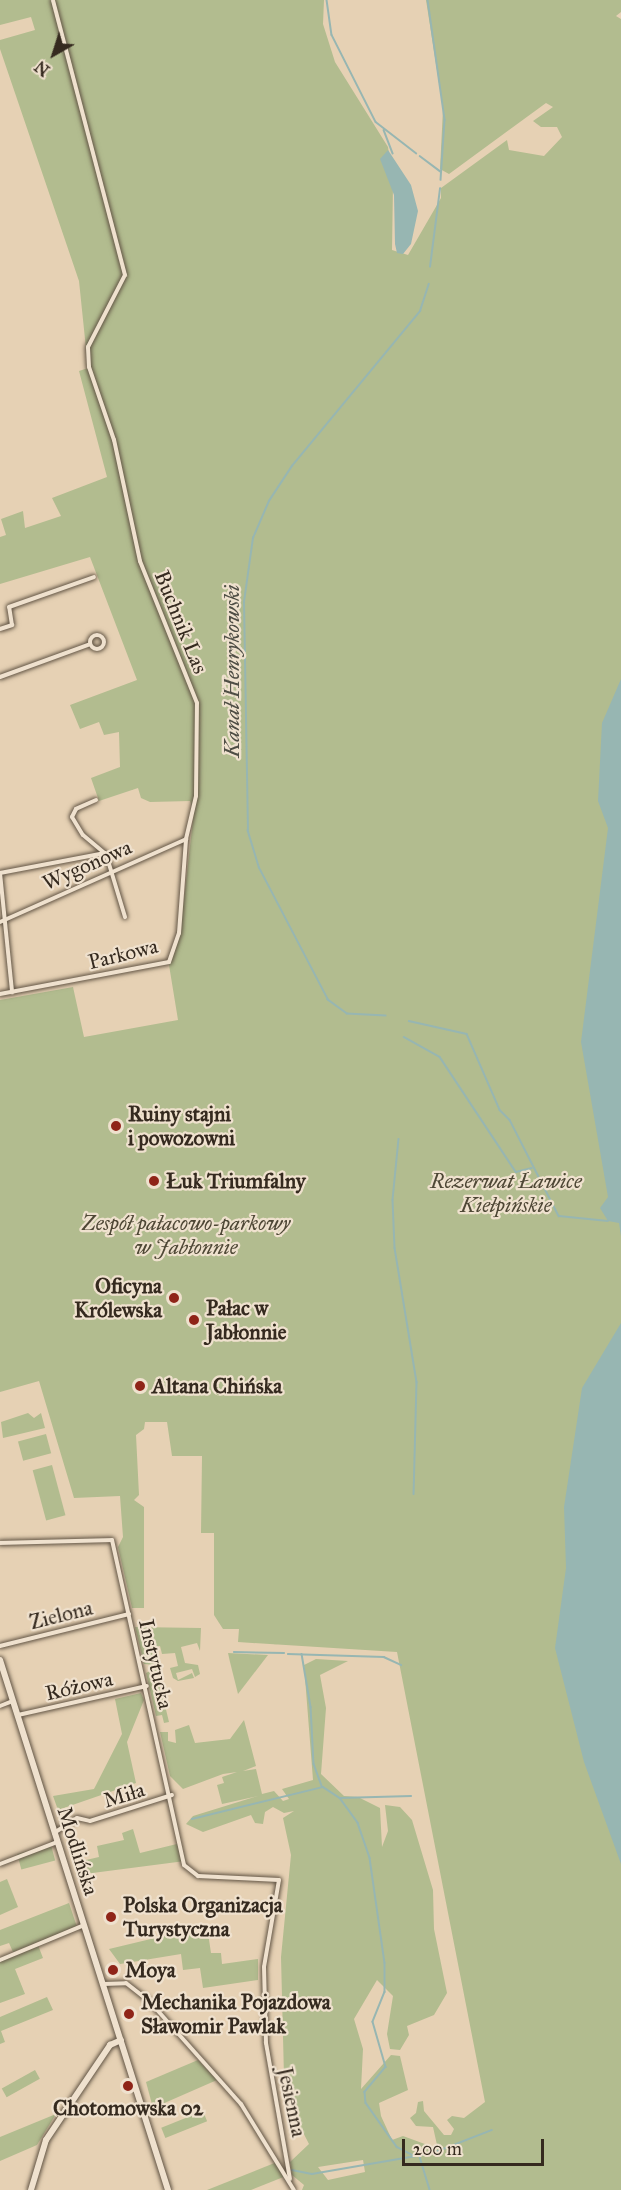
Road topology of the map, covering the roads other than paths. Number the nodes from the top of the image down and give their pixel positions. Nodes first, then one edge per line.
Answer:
1 (53, 0) edge
2 (94, 577) dead end
3 (0, 629) edge
4 (90, 644) dead end
5 (0, 677) edge
6 (96, 800) dead end
7 (186, 839) junction
8 (105, 853) junction
9 (111, 870) junction
10 (0, 873) edge
11 (1, 904) edge
12 (125, 917) dead end
13 (2, 921) edge
14 (12, 992) junction
15 (0, 994) edge
16 (0, 1543) edge
17 (129, 1614) junction
18 (0, 1646) edge
19 (0, 1660) edge
20 (147, 1686) junction
21 (13, 1701) junction
22 (0, 1706) edge
23 (18, 1715) junction
24 (172, 1796) junction
25 (54, 1833) junction
26 (57, 1842) junction
27 (0, 1864) edge
28 (84, 1925) junction
29 (0, 1960) edge
30 (104, 1984) junction
31 (121, 2040) junction
32 (290, 2178) junction
33 (31, 2190) edge
34 (168, 2190) edge
35 (294, 2190) edge

1 - 7 street, Buchnik Las
2 - 3 street
4 - 5 street
6 - 8 street
7 - 9 street, Wygonowa
7 - 14 street, Parkowa
8 - 9 street
8 - 10 street
9 - 12 street
9 - 13 street, Wygonowa
10 - 11 street
11 - 13 street
13 - 14 street
14 - 15 street, Parkowa
16 - 17 street, Instytucka
17 - 18 street, Zielona
17 - 20 street, Instytucka
19 - 21 main road, Modlińska
20 - 23 street, Różowa
20 - 24 street, Instytucka
21 - 22 street
21 - 23 main road, Modlińska
23 - 25 main road, Modlińska
24 - 25 street, Miła
24 - 32 street, Jesienna
25 - 26 main road, Modlińska
26 - 27 street
26 - 28 main road, Modlińska
28 - 29 street
28 - 30 main road, Modlińska
30 - 31 main road, Modlińska
30 - 32 street
31 - 33 main road
31 - 34 main road, Modlińska
32 - 35 street

